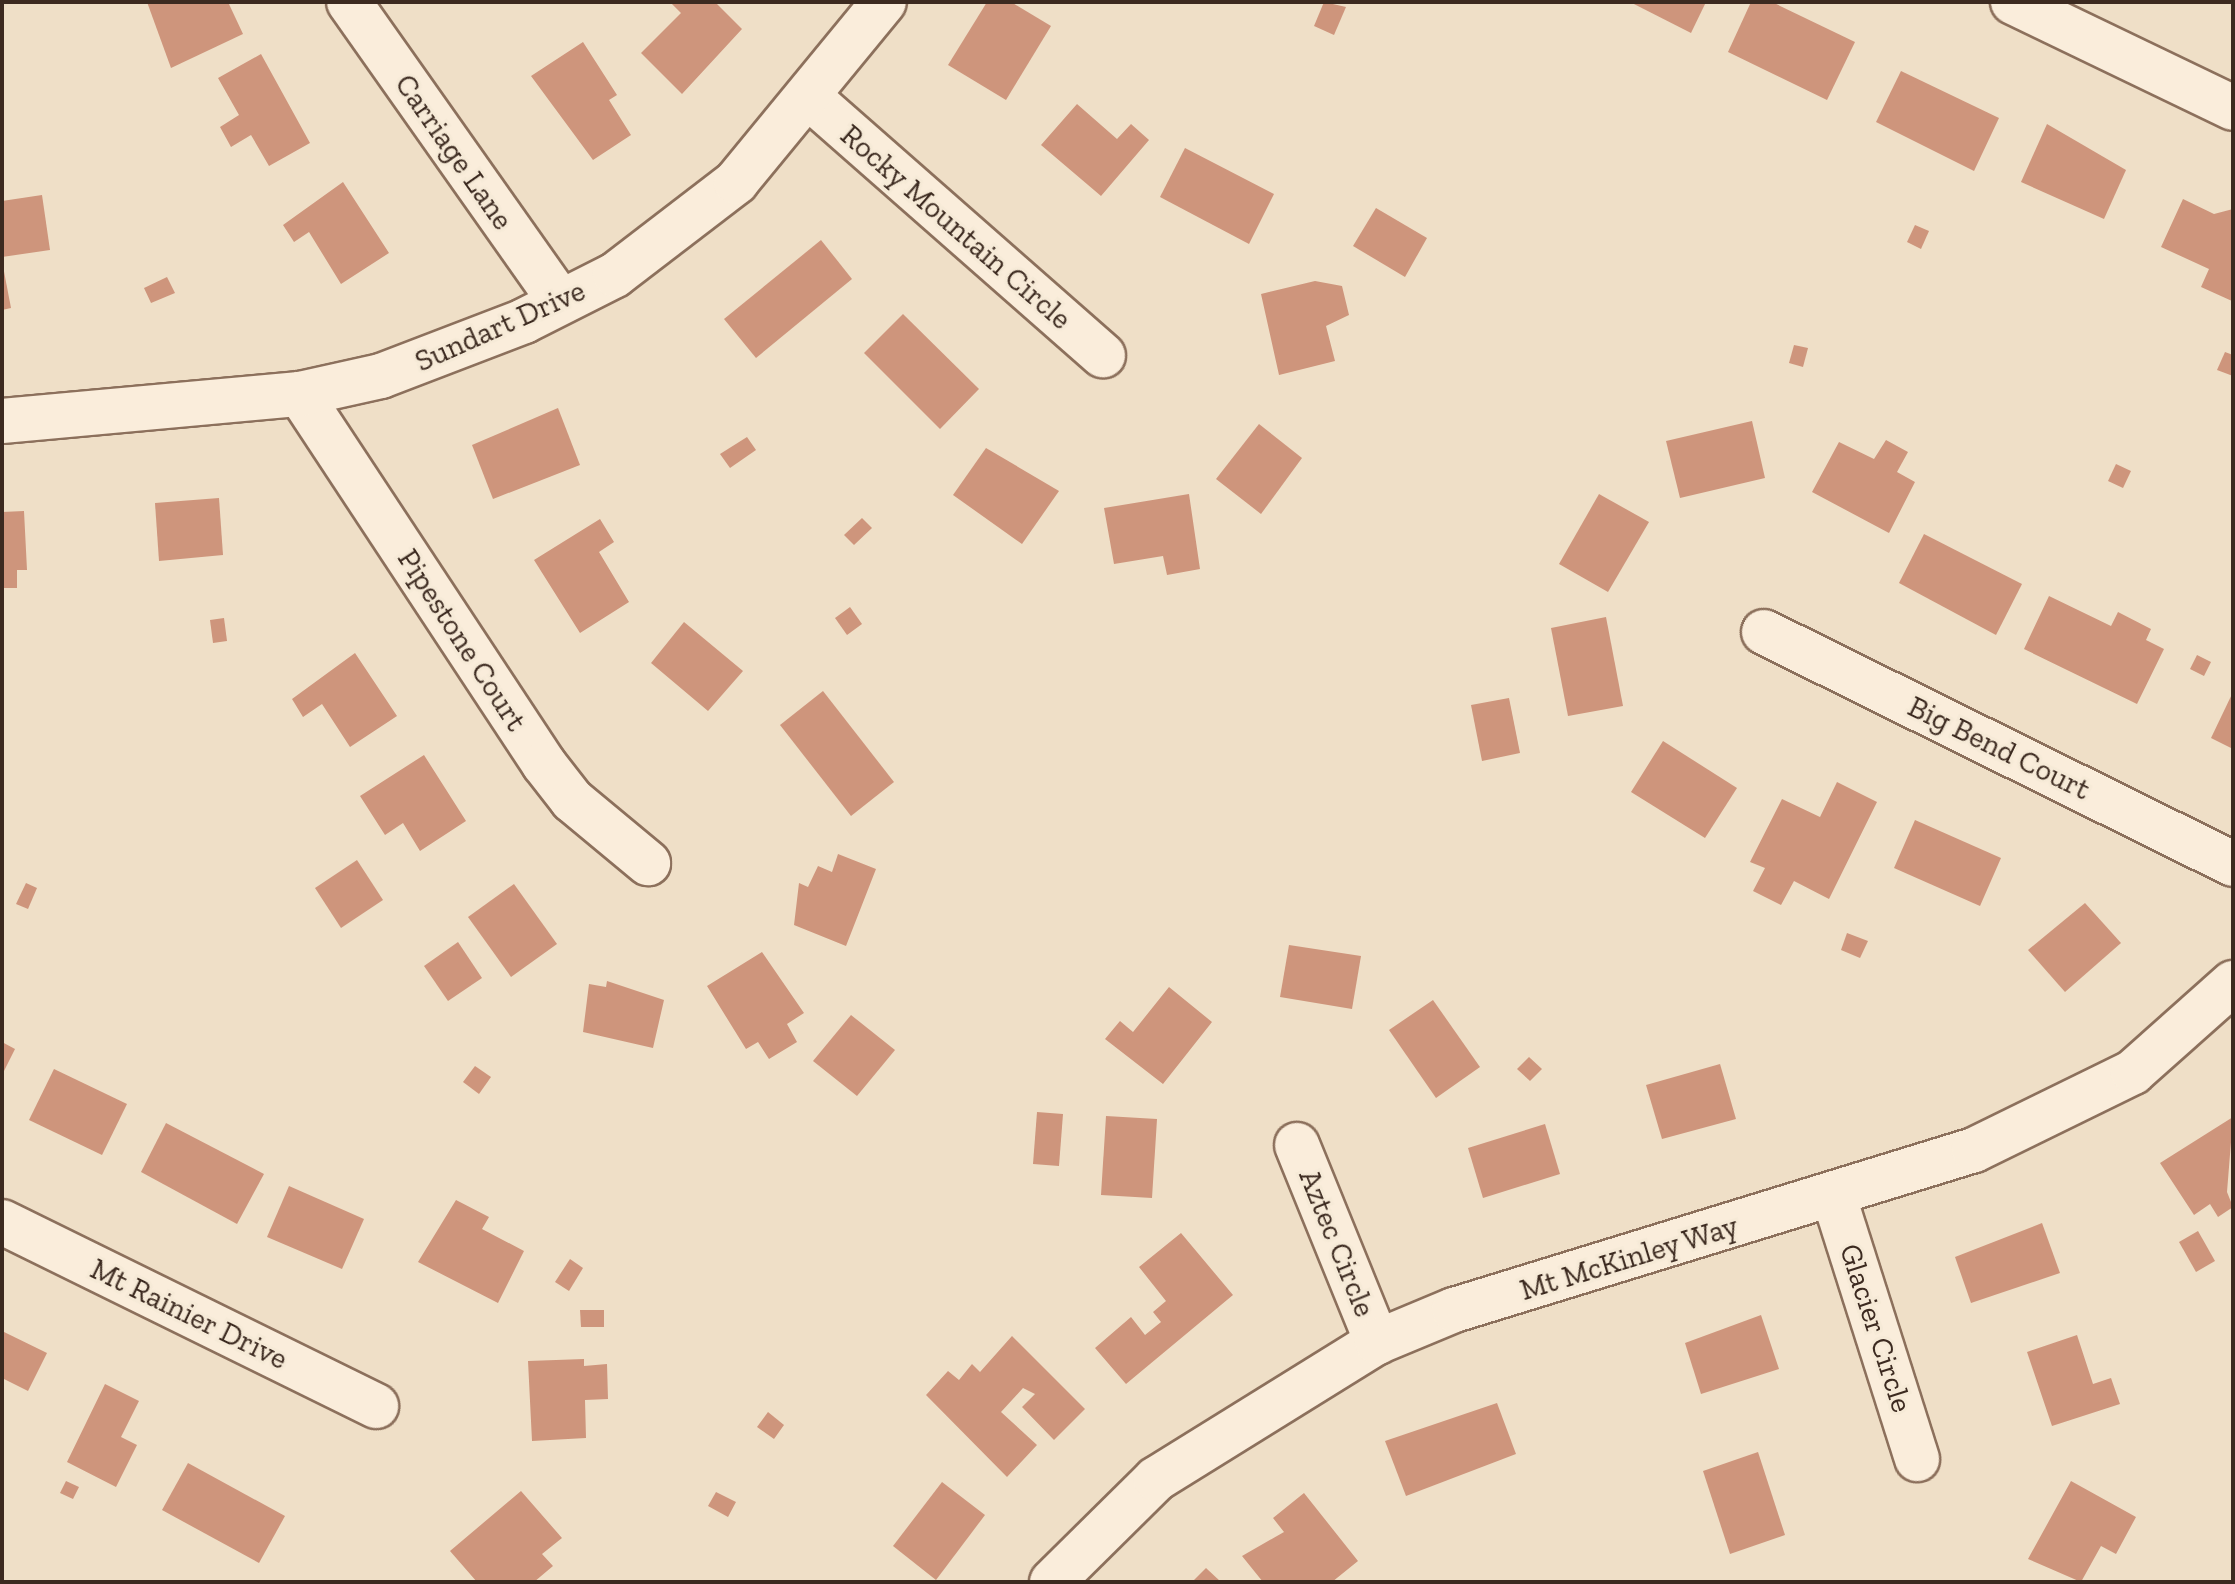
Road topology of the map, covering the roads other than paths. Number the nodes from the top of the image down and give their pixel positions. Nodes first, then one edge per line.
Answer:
1 (349, 2) edge
2 (884, 2) edge
3 (2013, 2) edge
4 (810, 98) junction
5 (2233, 108) edge
6 (560, 301) junction
7 (1103, 355) dead end
8 (300, 394) junction
9 (2, 421) edge
10 (1764, 632) dead end
11 (648, 863) dead end
12 (2233, 864) edge
13 (2233, 983) edge
14 (1297, 1145) dead end
15 (1834, 1197) junction
16 (2, 1222) edge
17 (1377, 1342) junction
18 (376, 1406) dead end
19 (1917, 1459) dead end
20 (1052, 1582) edge

1 - 6 street, Carriage Lane
2 - 4 street, Sundart Drive
3 - 5 street
4 - 6 street, Sundart Drive
4 - 7 street, Rocky Mountain Circle
6 - 8 street, Sundart Drive
8 - 9 street, Sundart Drive
8 - 11 street, Pipestone Court
10 - 12 street, Big Bend Court
13 - 15 street, Mt McKinley Way
14 - 17 street, Aztec Circle
15 - 17 street, Mt McKinley Way
15 - 19 street, Glacier Circle
16 - 18 street, Mt Rainier Drive
17 - 20 street, Mt McKinley Way

